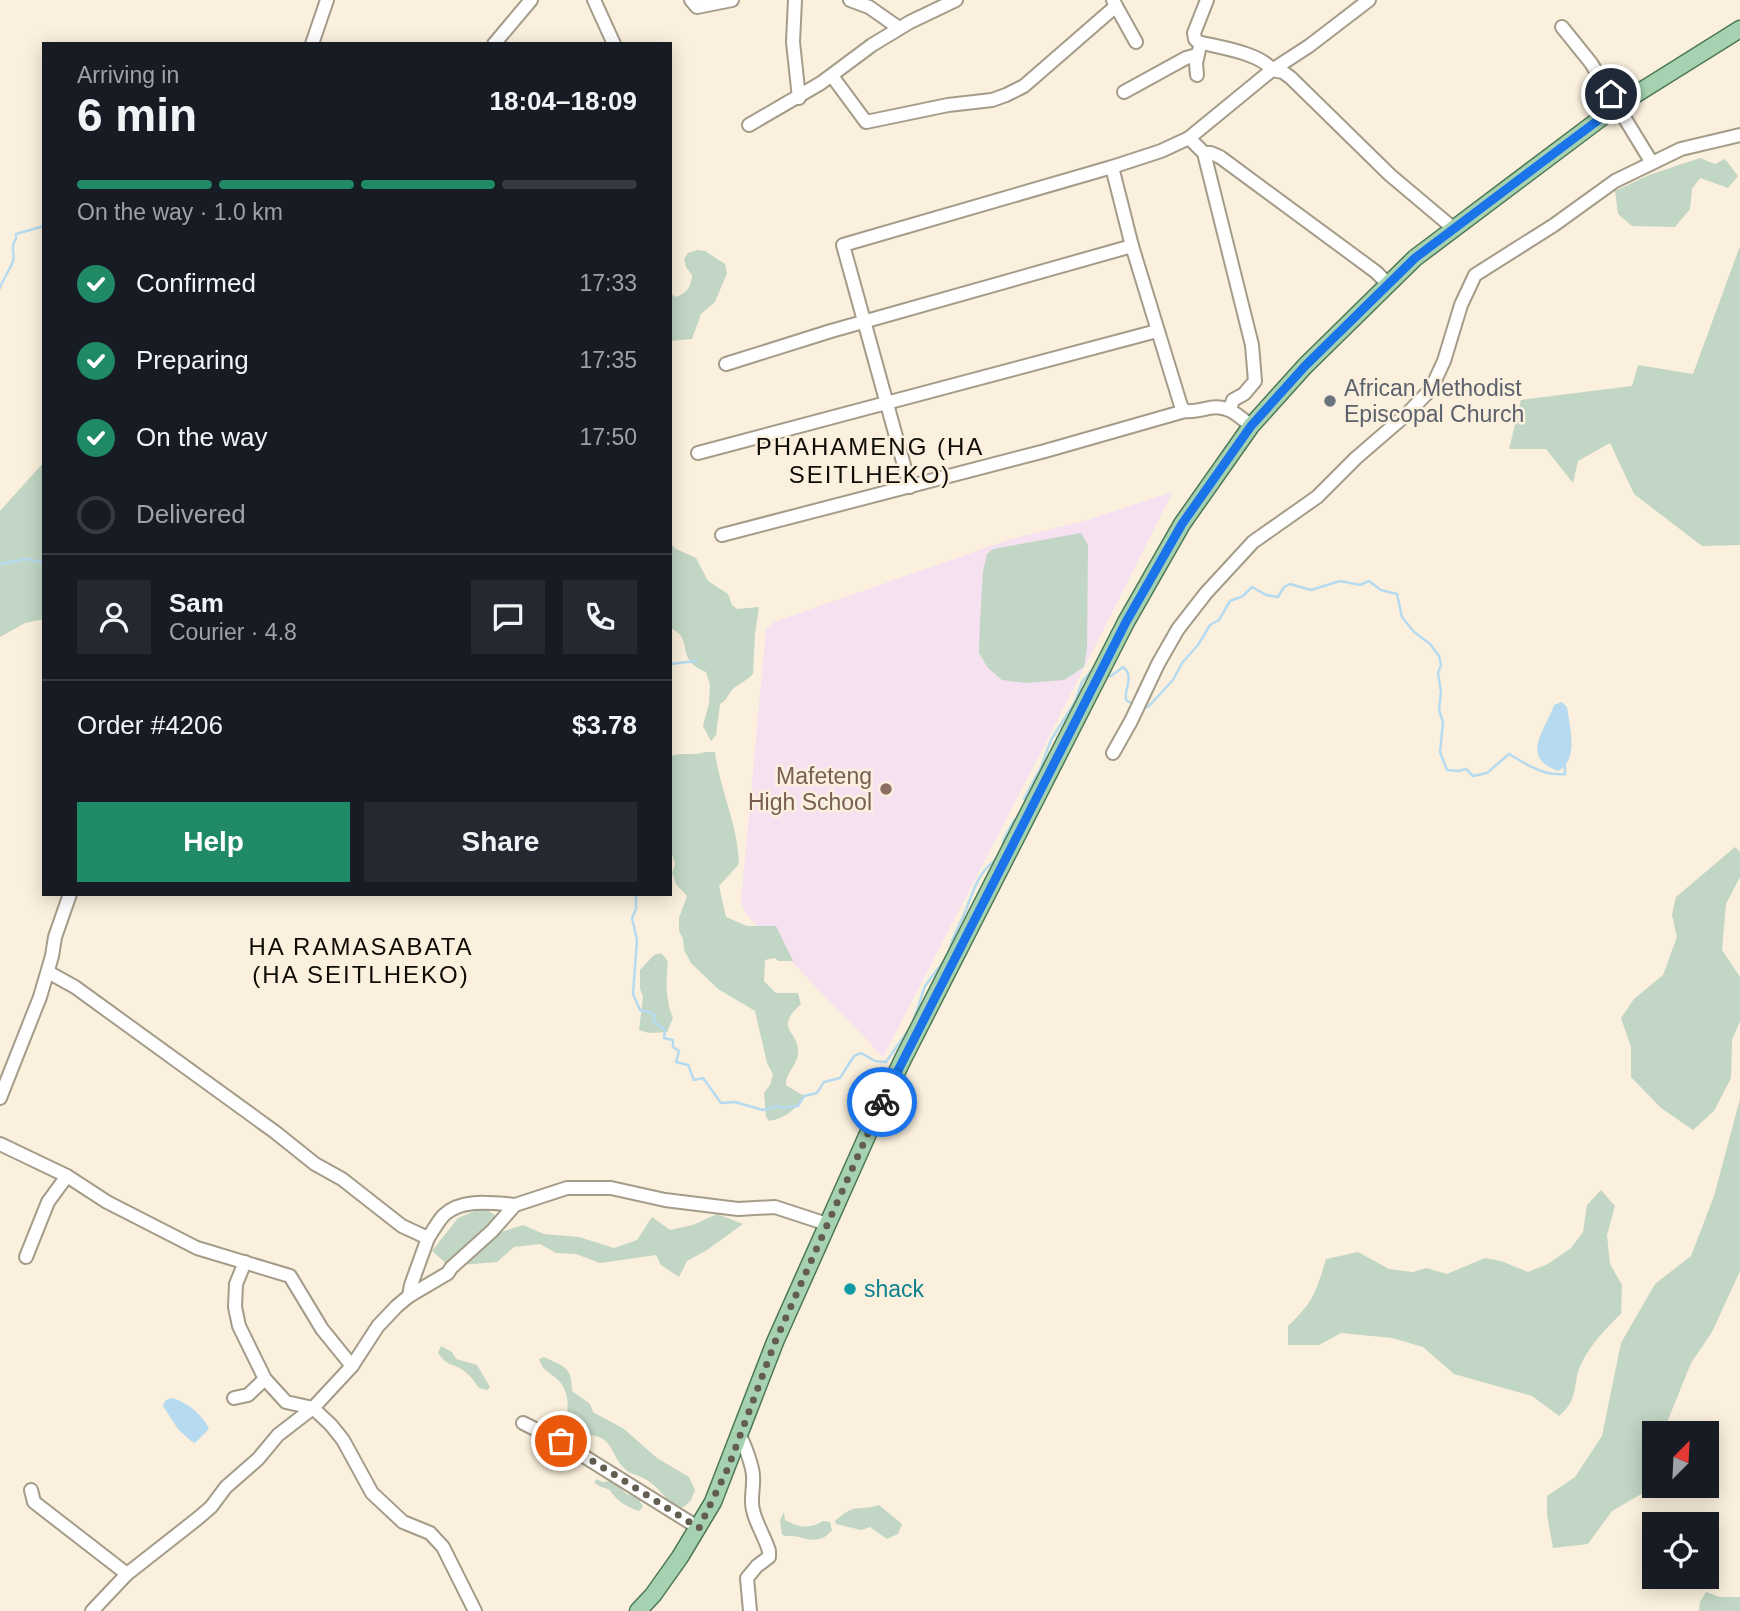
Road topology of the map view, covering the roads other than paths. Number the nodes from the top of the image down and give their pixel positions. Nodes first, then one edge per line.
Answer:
1 (327, 0) edge
2 (531, 0) edge
3 (594, 0) edge
4 (691, 0) edge
5 (732, 0) edge
6 (795, 0) edge
7 (850, 0) edge
8 (956, 0) edge
9 (1207, 0) edge
10 (1369, 0) edge
11 (1114, 3) edge
12 (1562, 27) dead end
13 (899, 28) junction
14 (1740, 29) edge
15 (313, 42) edge
16 (496, 42) edge
17 (613, 42) edge
18 (1136, 42) dead end
19 (1200, 49) junction
20 (1272, 70) junction
21 (1197, 75) dead end
22 (832, 76) junction
23 (1124, 92) dead end
24 (799, 98) junction
25 (1617, 106) junction
26 (749, 125) dead end
27 (1740, 135) edge
28 (1189, 138) junction
29 (1203, 153) junction
30 (1652, 163) junction
31 (1112, 167) junction
32 (1453, 228) junction
33 (1132, 246) junction
34 (1388, 284) junction
35 (864, 322) junction
36 (1157, 331) junction
37 (726, 364) dead end
38 (887, 404) junction
39 (1230, 410) junction
40 (1185, 411) junction
41 (1251, 426) junction
42 (698, 453) dead end
43 (910, 487) junction
44 (722, 535) dead end
45 (1113, 753) dead end
46 (69, 896) edge
47 (48, 972) junction
48 (0, 1098) edge
49 (0, 1144) edge
50 (66, 1176) junction
51 (515, 1205) junction
52 (827, 1224) junction
53 (428, 1238) junction
54 (26, 1258) dead end
55 (245, 1262) junction
56 (410, 1296) junction
57 (352, 1366) junction
58 (265, 1379) junction
59 (234, 1398) dead end
60 (313, 1408) junction
61 (523, 1423) dead end
62 (738, 1435) junction
63 (31, 1490) dead end
64 (699, 1528) junction
65 (127, 1574) junction
66 (92, 1611) edge
67 (475, 1611) edge
68 (638, 1611) edge
69 (750, 1611) edge

1 - 15 street
2 - 16 street
3 - 17 street
4 - 5 street
6 - 24 street
7 - 13 street
8 - 13 street
9 - 19 street
10 - 20 street
11 - 18 street
11 - 22 street
12 - 25 street
13 - 22 street
14 - 25 main road
19 - 20 street
19 - 21 street
19 - 23 street
20 - 28 street
20 - 32 street
22 - 24 street
24 - 26 street
25 - 30 street
25 - 32 main road
27 - 30 street
28 - 29 street
28 - 31 street
29 - 34 street
29 - 39 street
30 - 45 street
31 - 33 street
31 - 35 street
32 - 34 main road
33 - 35 street
33 - 36 street
34 - 41 main road
35 - 37 street
35 - 38 street
36 - 38 street
36 - 40 street
38 - 42 street
38 - 43 street
39 - 40 street
39 - 41 street
40 - 43 street
41 - 52 main road
43 - 44 street
46 - 47 street
47 - 48 street
47 - 53 street
49 - 50 street
50 - 54 street
50 - 55 street
51 - 52 street
51 - 53 street
51 - 56 street
52 - 62 main road
53 - 56 street
55 - 57 street
55 - 58 street
56 - 57 street
57 - 60 street
58 - 59 street
58 - 60 street
60 - 65 street
60 - 67 street
61 - 64 street
62 - 64 main road
62 - 69 street
63 - 65 street
64 - 68 main road
65 - 66 street

